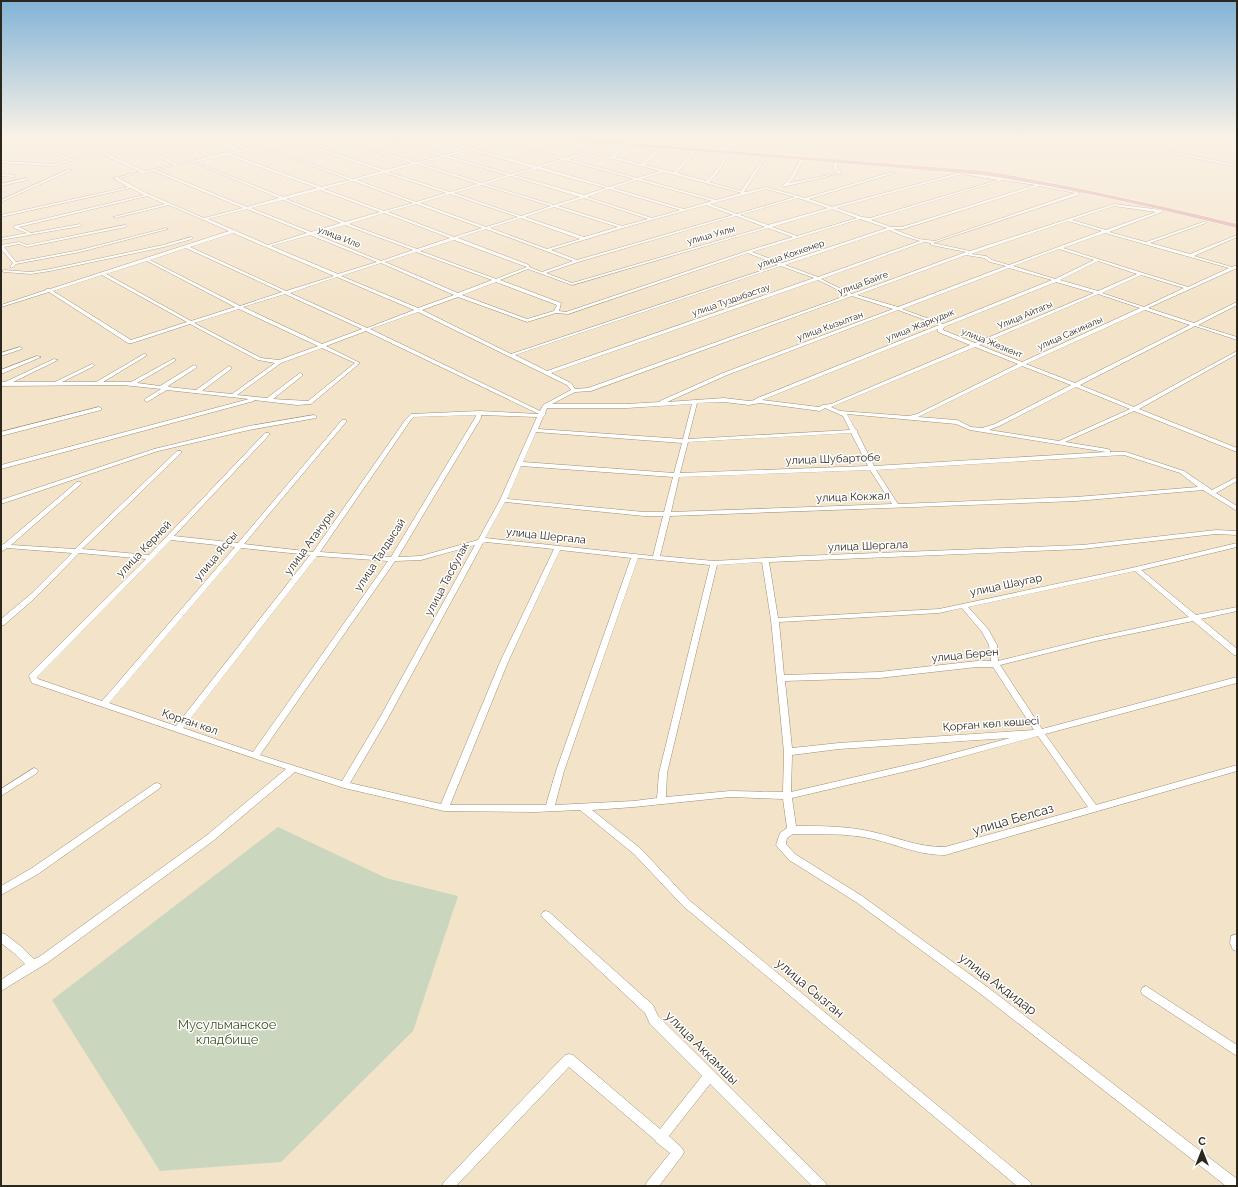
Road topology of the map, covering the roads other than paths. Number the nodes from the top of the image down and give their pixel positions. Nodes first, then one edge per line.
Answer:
1 (18, 193) edge
2 (102, 193) edge
3 (144, 193) edge
4 (211, 193) edge
5 (272, 193) edge
6 (302, 193) edge
7 (332, 193) edge
8 (390, 193) edge
9 (448, 193) edge
10 (450, 193) edge
11 (513, 193) edge
12 (572, 193) edge
13 (595, 193) edge
14 (629, 193) edge
15 (686, 193) edge
16 (740, 193) edge
17 (786, 193) edge
18 (824, 193) edge
19 (886, 193) edge
20 (955, 193) edge
21 (1012, 193) edge
22 (1076, 193) edge
23 (1086, 193) edge
24 (1107, 193) edge
25 (147, 195) junction
26 (584, 197) junction
27 (800, 197) junction
28 (284, 198) junction
29 (805, 199) junction
30 (1, 201) edge
31 (716, 202) junction
32 (417, 203) junction
33 (170, 204) junction
34 (706, 204) junction
35 (555, 206) junction
36 (247, 208) junction
37 (832, 208) junction
38 (684, 210) junction
39 (1162, 210) junction
40 (384, 212) junction
41 (736, 215) junction
42 (1, 216) edge
43 (522, 216) junction
44 (115, 217) dead end
45 (860, 218) junction
46 (205, 219) junction
47 (652, 219) junction
48 (1067, 220) junction
49 (1204, 222) dead end
50 (1237, 223) edge
51 (346, 224) junction
52 (80, 225) dead end
53 (125, 226) dead end
54 (1237, 226) edge
55 (622, 227) junction
56 (768, 227) junction
57 (483, 228) junction
58 (890, 228) junction
59 (166, 229) dead end
60 (234, 231) junction
61 (1107, 231) junction
62 (29, 233) junction
63 (310, 234) junction
64 (1237, 236) edge
65 (191, 238) dead end
66 (454, 238) junction
67 (797, 238) junction
68 (1, 239) edge
69 (585, 239) junction
70 (922, 242) junction
71 (1146, 243) junction
72 (1, 246) edge
73 (268, 246) junction
74 (186, 247) junction
75 (1060, 248) junction
76 (418, 250) junction
77 (548, 250) junction
78 (748, 252) junction
79 (966, 254) junction
80 (1190, 256) junction
81 (146, 259) junction
82 (1097, 260) junction
83 (577, 261) junction
84 (381, 262) junction
85 (15, 263) junction
86 (783, 265) junction
87 (528, 266) dead end
88 (1009, 266) junction
89 (1235, 268) edge
90 (3, 272) edge
91 (102, 273) junction
92 (542, 273) junction
93 (1142, 273) junction
94 (338, 276) junction
95 (817, 278) junction
96 (496, 279) junction
97 (1056, 280) junction
98 (1188, 288) junction
99 (48, 290) junction
100 (285, 293) junction
101 (1098, 293) junction
102 (458, 295) junction
103 (852, 295) junction
104 (1237, 303) edge
105 (1, 306) edge
106 (241, 308) junction
107 (899, 309) junction
108 (1145, 309) junction
109 (418, 310) junction
110 (556, 312) junction
111 (191, 323) junction
112 (942, 325) junction
113 (1194, 325) junction
114 (366, 329) junction
115 (1237, 339) edge
116 (321, 345) junction
117 (976, 345) junction
118 (20, 348) dead end
119 (1237, 352) edge
120 (511, 355) junction
121 (1, 356) edge
122 (144, 356) dead end
123 (40, 357) dead end
124 (56, 360) dead end
125 (173, 360) dead end
126 (279, 362) junction
127 (1022, 364) junction
128 (92, 365) dead end
129 (194, 367) dead end
130 (229, 368) dead end
131 (1, 372) edge
132 (547, 373) junction
133 (300, 375) dead end
134 (56, 383) junction
135 (97, 383) junction
136 (133, 384) junction
137 (2, 385) edge
138 (1074, 385) junction
139 (164, 387) junction
140 (198, 391) junction
141 (574, 391) junction
142 (232, 396) junction
143 (256, 399) junction
144 (147, 400) dead end
145 (268, 400) junction
146 (695, 401) junction
147 (749, 403) junction
148 (658, 404) junction
149 (546, 406) junction
150 (826, 406) junction
151 (1134, 408) junction
152 (99, 409) dead end
153 (841, 412) junction
154 (479, 413) junction
155 (542, 415) junction
156 (314, 417) dead end
157 (911, 417) junction
158 (344, 421) dead end
159 (535, 430) junction
160 (983, 430) junction
161 (854, 431) junction
162 (1, 434) edge
163 (267, 434) dead end
164 (684, 441) junction
165 (1059, 443) junction
166 (1237, 450) edge
167 (179, 452) dead end
168 (1124, 454) junction
169 (519, 464) junction
170 (1, 467) edge
171 (873, 468) junction
172 (676, 475) junction
173 (1237, 479) edge
174 (79, 483) dead end
175 (1204, 488) junction
176 (1212, 493) junction
177 (503, 500) junction
178 (1, 502) edge
179 (896, 506) junction
180 (1237, 509) edge
181 (667, 514) junction
182 (1237, 533) edge
183 (170, 538) junction
184 (480, 542) junction
185 (1237, 545) edge
186 (239, 546) junction
187 (2, 547) edge
188 (558, 547) junction
189 (77, 551) junction
190 (315, 554) junction
191 (635, 556) junction
192 (151, 557) junction
193 (656, 558) junction
194 (393, 559) junction
195 (765, 560) junction
196 (714, 563) junction
197 (1136, 569) junction
198 (963, 605) junction
199 (1237, 609) edge
200 (1196, 618) junction
201 (775, 620) junction
202 (1, 623) edge
203 (1237, 653) edge
204 (995, 664) junction
205 (32, 676) joint
206 (781, 678) junction
207 (1237, 680) edge
208 (104, 704) junction
209 (177, 730) junction
210 (1040, 733) junction
211 (788, 752) junction
212 (255, 756) junction
213 (294, 768) junction
214 (1237, 768) edge
215 (34, 771) dead end
216 (344, 784) junction
217 (157, 786) dead end
218 (1, 792) edge
219 (787, 796) junction
220 (661, 801) junction
221 (581, 806) junction
222 (550, 807) junction
223 (444, 808) junction
224 (1094, 809) junction
225 (792, 830) junction
226 (1, 891) edge
227 (546, 915) dead end
228 (1, 937) edge
229 (1237, 938) edge
230 (1237, 947) edge
231 (33, 965) junction
232 (1, 986) edge
233 (1146, 991) dead end
234 (1237, 1052) edge
235 (710, 1075) junction
236 (660, 1138) junction
237 (448, 1186) edge
238 (651, 1186) edge
239 (821, 1186) edge
240 (1026, 1186) edge
241 (1236, 1186) edge

1 - 30 street
2 - 42 street
3 - 25 street
4 - 36 street, улица Иле
5 - 28 street
6 - 28 street
7 - 40 street
8 - 32 street
9 - 32 street
10 - 43 street
11 - 35 street
12 - 26 street
13 - 26 street
14 - 38 street
15 - 31 street
16 - 31 street
17 - 27 street
18 - 29 street
19 - 37 street, улица Уялы
20 - 45 street
21 - 58 street, улица Коккемер
22 - 70 street, улица Туздыбастау
23 - 39 main road
24 - 50 main road
25 - 33 street
25 - 62 street
26 - 35 street
26 - 47 street
27 - 29 street
27 - 41 street
28 - 36 street
28 - 51 street
29 - 37 street
31 - 34 street
32 - 40 street
32 - 57 street
33 - 44 street
33 - 46 street
34 - 38 street
34 - 41 street
35 - 43 street
35 - 55 street
36 - 46 street
36 - 63 street, улица Иле
37 - 45 street
37 - 56 street, улица Уялы
38 - 47 street
39 - 48 street, улица Байге
39 - 54 main road
39 - 61 street, улица Кызылтан
40 - 51 street
40 - 66 street
41 - 56 street
41 - 83 street
43 - 57 street
43 - 69 street
45 - 58 street
45 - 67 street
46 - 60 street
47 - 55 street
48 - 61 street
48 - 79 street, улица Байге
49 - 71 street
51 - 63 street
51 - 76 street
52 - 62 street
53 - 72 street
55 - 69 street
56 - 67 street
56 - 92 street, улица Уялы
57 - 66 street
57 - 77 street
58 - 70 street
58 - 86 street, улица Коккемер
59 - 85 street
60 - 73 street
60 - 74 street
61 - 71 street
61 - 75 street, улица Кызылтан
62 - 68 street
63 - 73 street
63 - 84 street, улица Иле
64 - 80 street
65 - 90 street
66 - 76 street
66 - 87 street
67 - 78 street
69 - 77 street
70 - 79 street
70 - 95 street, улица Туздыбастау
71 - 80 street
72 - 85 street
73 - 94 street
74 - 81 street
74 - 100 street
75 - 82 street
75 - 88 street, улица Кызылтан
76 - 84 street
76 - 96 street
77 - 83 street
78 - 86 street, улица Жезкент
78 - 110 street
79 - 88 street
79 - 103 street, улица Байге
80 - 89 street
81 - 91 street
81 - 106 street
82 - 93 street
82 - 97 street, улица Жаркудык
83 - 92 street
84 - 94 street
84 - 102 street, улица Иле
85 - 90 street
86 - 95 street, улица Жезкент
86 - 120 street, улица Коккемер
88 - 97 street
88 - 107 street, улица Кызылтан
89 - 98 street, улица Сакиналы
91 - 99 street
91 - 111 street
92 - 96 street
93 - 98 street
93 - 101 street, Улица Айтагы
94 - 100 street
94 - 109 street
95 - 103 street, улица Жезкент
95 - 132 street, улица Туздыбастау
96 - 102 street
96 - 110 street
97 - 101 street
97 - 112 street, улица Жаркудык
98 - 108 street, улица Сакиналы
99 - 105 street
99 - 111 street
100 - 106 street
100 - 114 street
101 - 108 street
101 - 117 street, Улица Айтагы
102 - 109 street
102 - 110 street
103 - 107 street, улица Жезкент
103 - 141 street, улица Байге
104 - 113 street
106 - 111 street
106 - 116 street
107 - 112 street, улица Жезкент
107 - 148 street, улица Кызылтан
108 - 113 street
108 - 127 street, улица Сакиналы
109 - 114 street
109 - 120 street
111 - 126 street
112 - 117 street, улица Жезкент
112 - 147 street, улица Жаркудык
113 - 115 street
113 - 138 street
114 - 116 street
114 - 155 street
116 - 126 street
116 - 145 street
117 - 127 street, улица Жезкент
117 - 150 street, Улица Айтагы
118 - 121 street
119 - 151 street
120 - 132 street
122 - 135 street
123 - 131 street
124 - 137 street
125 - 136 street
126 - 142 street
127 - 138 street, улица Жезкент
127 - 157 street, улица Сакиналы
128 - 134 street
129 - 139 street
130 - 140 street
132 - 141 street
133 - 145 street
134 - 135 street
134 - 137 street
135 - 136 street
136 - 139 street
138 - 151 street, улица Жезкент
138 - 160 street
139 - 140 street
139 - 144 street
140 - 142 street
141 - 149 street
142 - 143 street
143 - 145 street
143 - 170 street
146 - 147 street, Улица Айтагы
146 - 148 street, Улица Айтагы
146 - 164 street
147 - 150 street, Улица Айтагы
148 - 149 street, Улица Айтагы
149 - 155 street, улица Тасбулак
150 - 153 street, Улица Айтагы
151 - 165 street
151 - 166 street, улица Жезкент
152 - 162 street
153 - 157 street, Улица Айтагы
153 - 161 street
154 - 155 street
154 - 190 street, улица Атануры
154 - 194 street, улица Талдысай
155 - 159 street, улица Тасбулак
156 - 178 street
157 - 160 street, Улица Айтагы
158 - 186 street, улица Яссы
159 - 164 street
159 - 169 street, улица Тасбулак
160 - 165 street, Улица Айтагы
161 - 164 street
161 - 171 street
163 - 183 street, улица Керней
164 - 172 street
165 - 168 street, Улица Айтагы
167 - 189 street
168 - 171 street, улица Шубартобе
168 - 175 street, улица Шубартобе
169 - 172 street, улица Шубартобе
169 - 177 street, улица Тасбулак
171 - 172 street, улица Шубартобе
171 - 179 street
172 - 181 street
173 - 176 street
174 - 187 street
175 - 176 street, улица Шубартобе
175 - 179 street, улица Кокжал
176 - 180 street, улица Шубартобе
177 - 181 street, улица Кокжал
177 - 184 street, улица Тасбулак
179 - 181 street, улица Кокжал
181 - 193 street
182 - 195 street, улица Шергала
183 - 186 street, улица Шергала
183 - 192 street, улица Керней
184 - 188 street, улица Шергала
184 - 194 street, улица Шергала
184 - 216 street, улица Тасбулак
185 - 197 street, улица Шаугар
186 - 190 street, улица Шергала
186 - 208 street, улица Яссы
187 - 189 street
188 - 191 street, улица Шергала
188 - 223 street
189 - 192 street
189 - 202 street
190 - 194 street, улица Шергала
190 - 209 street, улица Атануры
191 - 193 street, улица Шергала
191 - 222 street
192 - 205 street, улица Керней
193 - 196 street, улица Шергала
194 - 212 street, улица Талдысай
195 - 196 street, улица Шергала
195 - 201 street
196 - 220 street
197 - 198 street, улица Шаугар
197 - 200 street
198 - 201 street, улица Шаугар
198 - 204 street
199 - 200 street, улица Берен
200 - 203 street
200 - 204 street, улица Берен
201 - 206 street
204 - 206 street, улица Берен
204 - 210 street
205 - 208 street, Қорған көл
206 - 211 street
207 - 210 street, Қорған көл көшесі
208 - 209 street, Қорған көл
209 - 212 street, Қорған көл
210 - 211 street, Қорған көл көшесі
210 - 219 street
210 - 224 street
211 - 219 street
212 - 213 street, Қорған көл
213 - 216 street, Қорған көл
213 - 231 street
214 - 224 street, улица Белсаз
215 - 218 street
216 - 223 street
217 - 226 street
219 - 220 street
219 - 225 street
220 - 221 street
221 - 222 street
221 - 240 street, улица Сызган
222 - 223 street
224 - 225 street, улица Белсаз
225 - 241 street, улица Акдидар
227 - 235 street, улица Аккамшы
228 - 231 street
229 - 230 street
231 - 232 street
233 - 234 street
235 - 236 street
235 - 239 street, улица Аккамшы
236 - 237 street
236 - 238 street

